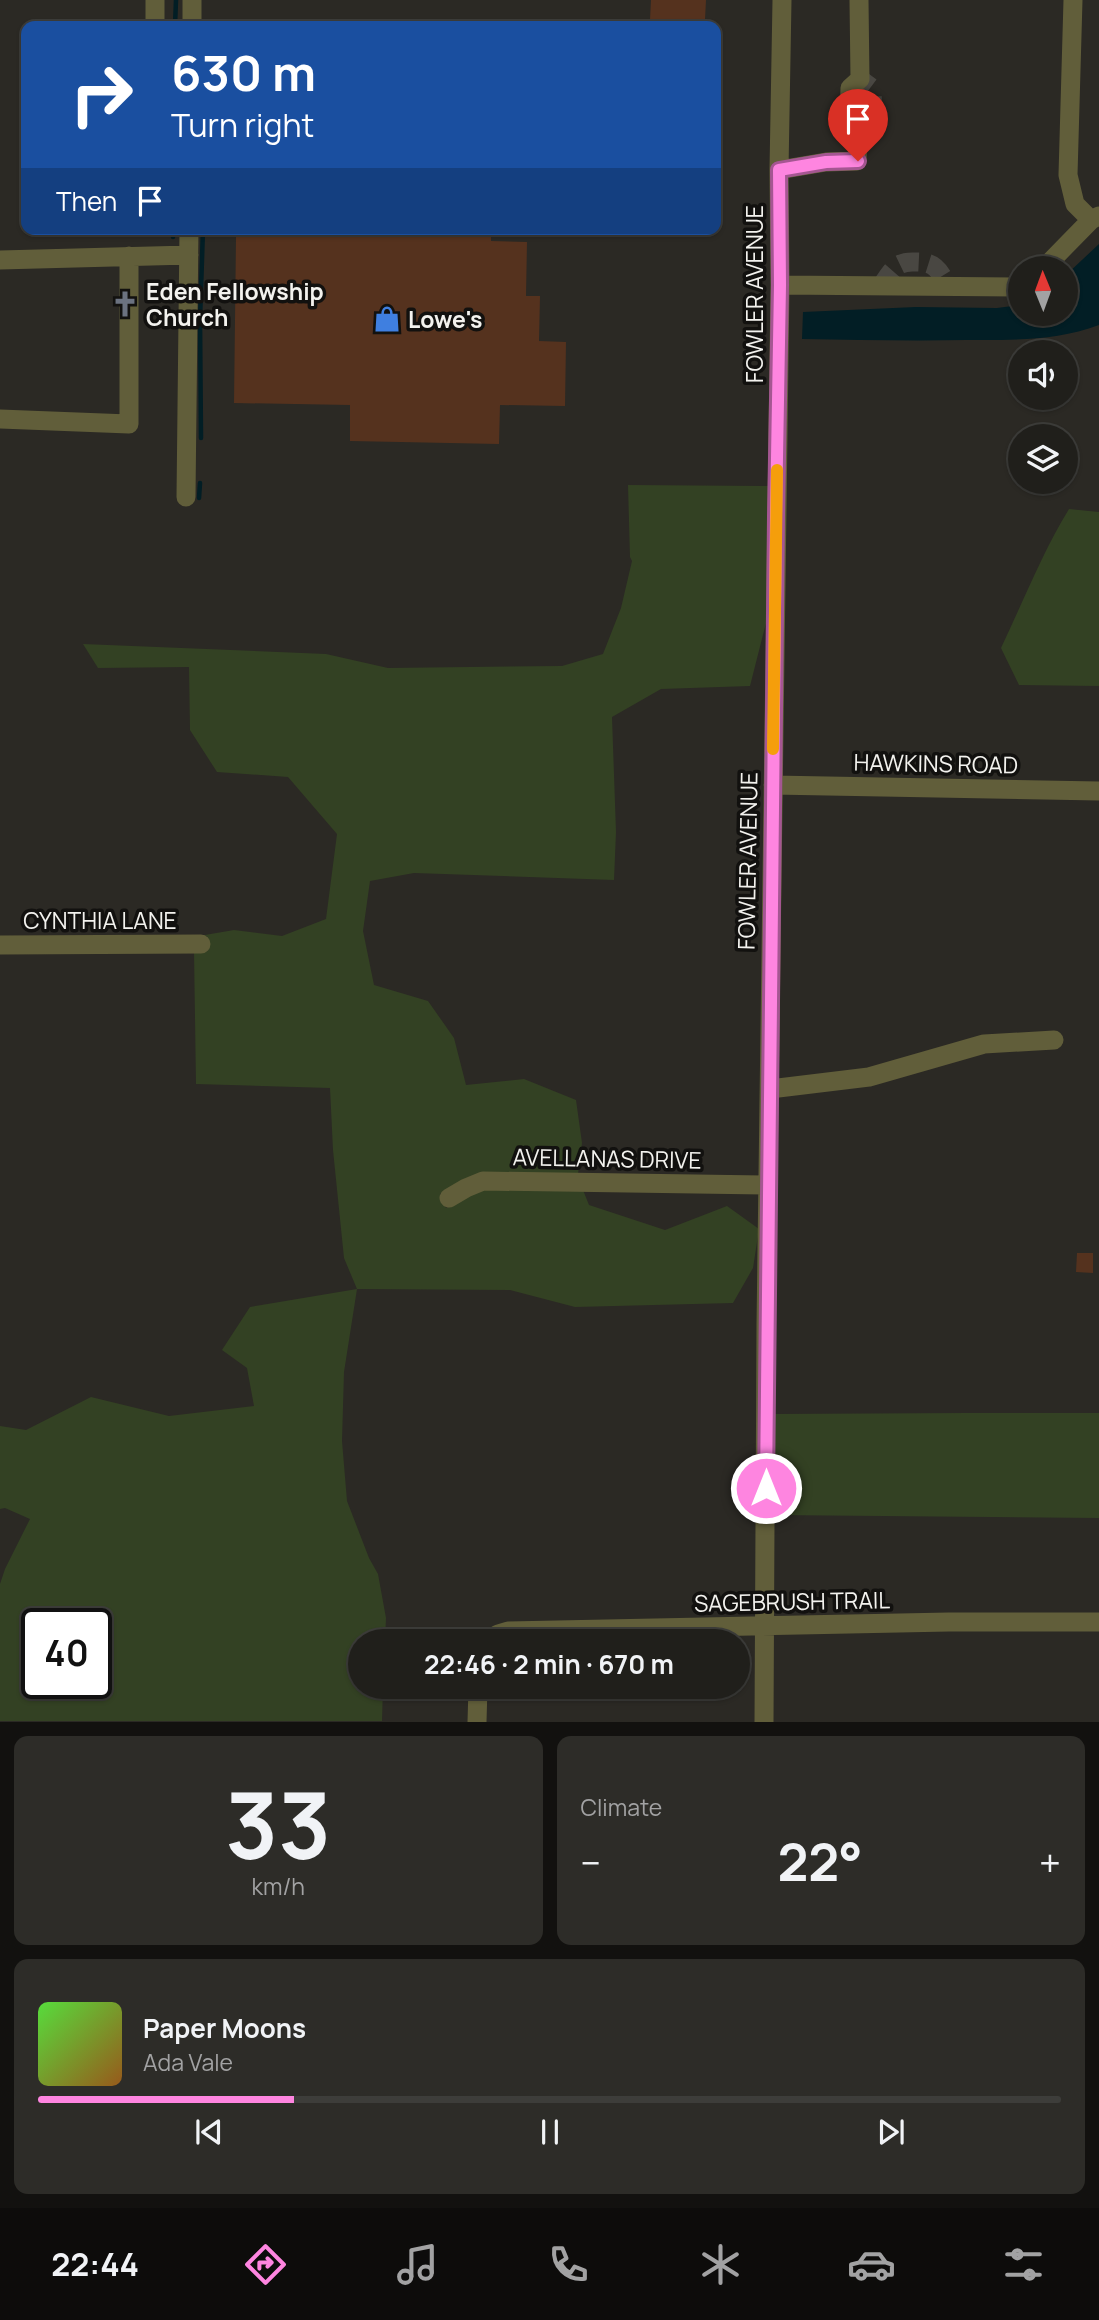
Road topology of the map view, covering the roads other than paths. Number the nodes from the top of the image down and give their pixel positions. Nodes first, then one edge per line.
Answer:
1 (155, 0) edge
2 (192, 0) edge
3 (782, 0) edge
4 (859, 0) edge
5 (1073, 0) edge
6 (155, 21) edge
7 (192, 21) edge
8 (779, 170) junction
9 (1095, 218) edge
10 (189, 235) edge
11 (189, 255) junction
12 (1056, 256) edge
13 (129, 257) junction
14 (0, 260) edge
15 (780, 285) junction
16 (1008, 287) edge
17 (0, 419) edge
18 (186, 497) dead end
19 (772, 785) junction
20 (1099, 791) edge
21 (201, 944) dead end
22 (0, 945) edge
23 (1054, 1040) dead end
24 (770, 1089) junction
25 (768, 1185) junction
26 (449, 1198) dead end
27 (1099, 1622) edge
28 (764, 1626) junction
29 (610, 1629) edge
30 (478, 1699) edge
31 (477, 1721) edge
32 (764, 1721) edge

1 - 6 street
2 - 7 street
3 - 8 street, FOWLER AVENUE
4 - 8 street
5 - 9 street
8 - 15 street, FOWLER AVENUE
9 - 12 street
10 - 11 street
11 - 13 street
11 - 18 street
13 - 14 street
13 - 17 street
15 - 16 street
15 - 19 street, FOWLER AVENUE
19 - 20 street, HAWKINS ROAD
19 - 24 street, FOWLER AVENUE
21 - 22 street, CYNTHIA LANE
23 - 24 street
24 - 25 street, FOWLER AVENUE
25 - 26 street, AVELLANAS DRIVE
25 - 28 street, FOWLER AVENUE
27 - 28 street, SAGEBRUSH TRAIL
28 - 29 street, SAGEBRUSH TRAIL
28 - 32 street, FOWLER AVENUE
30 - 31 street

